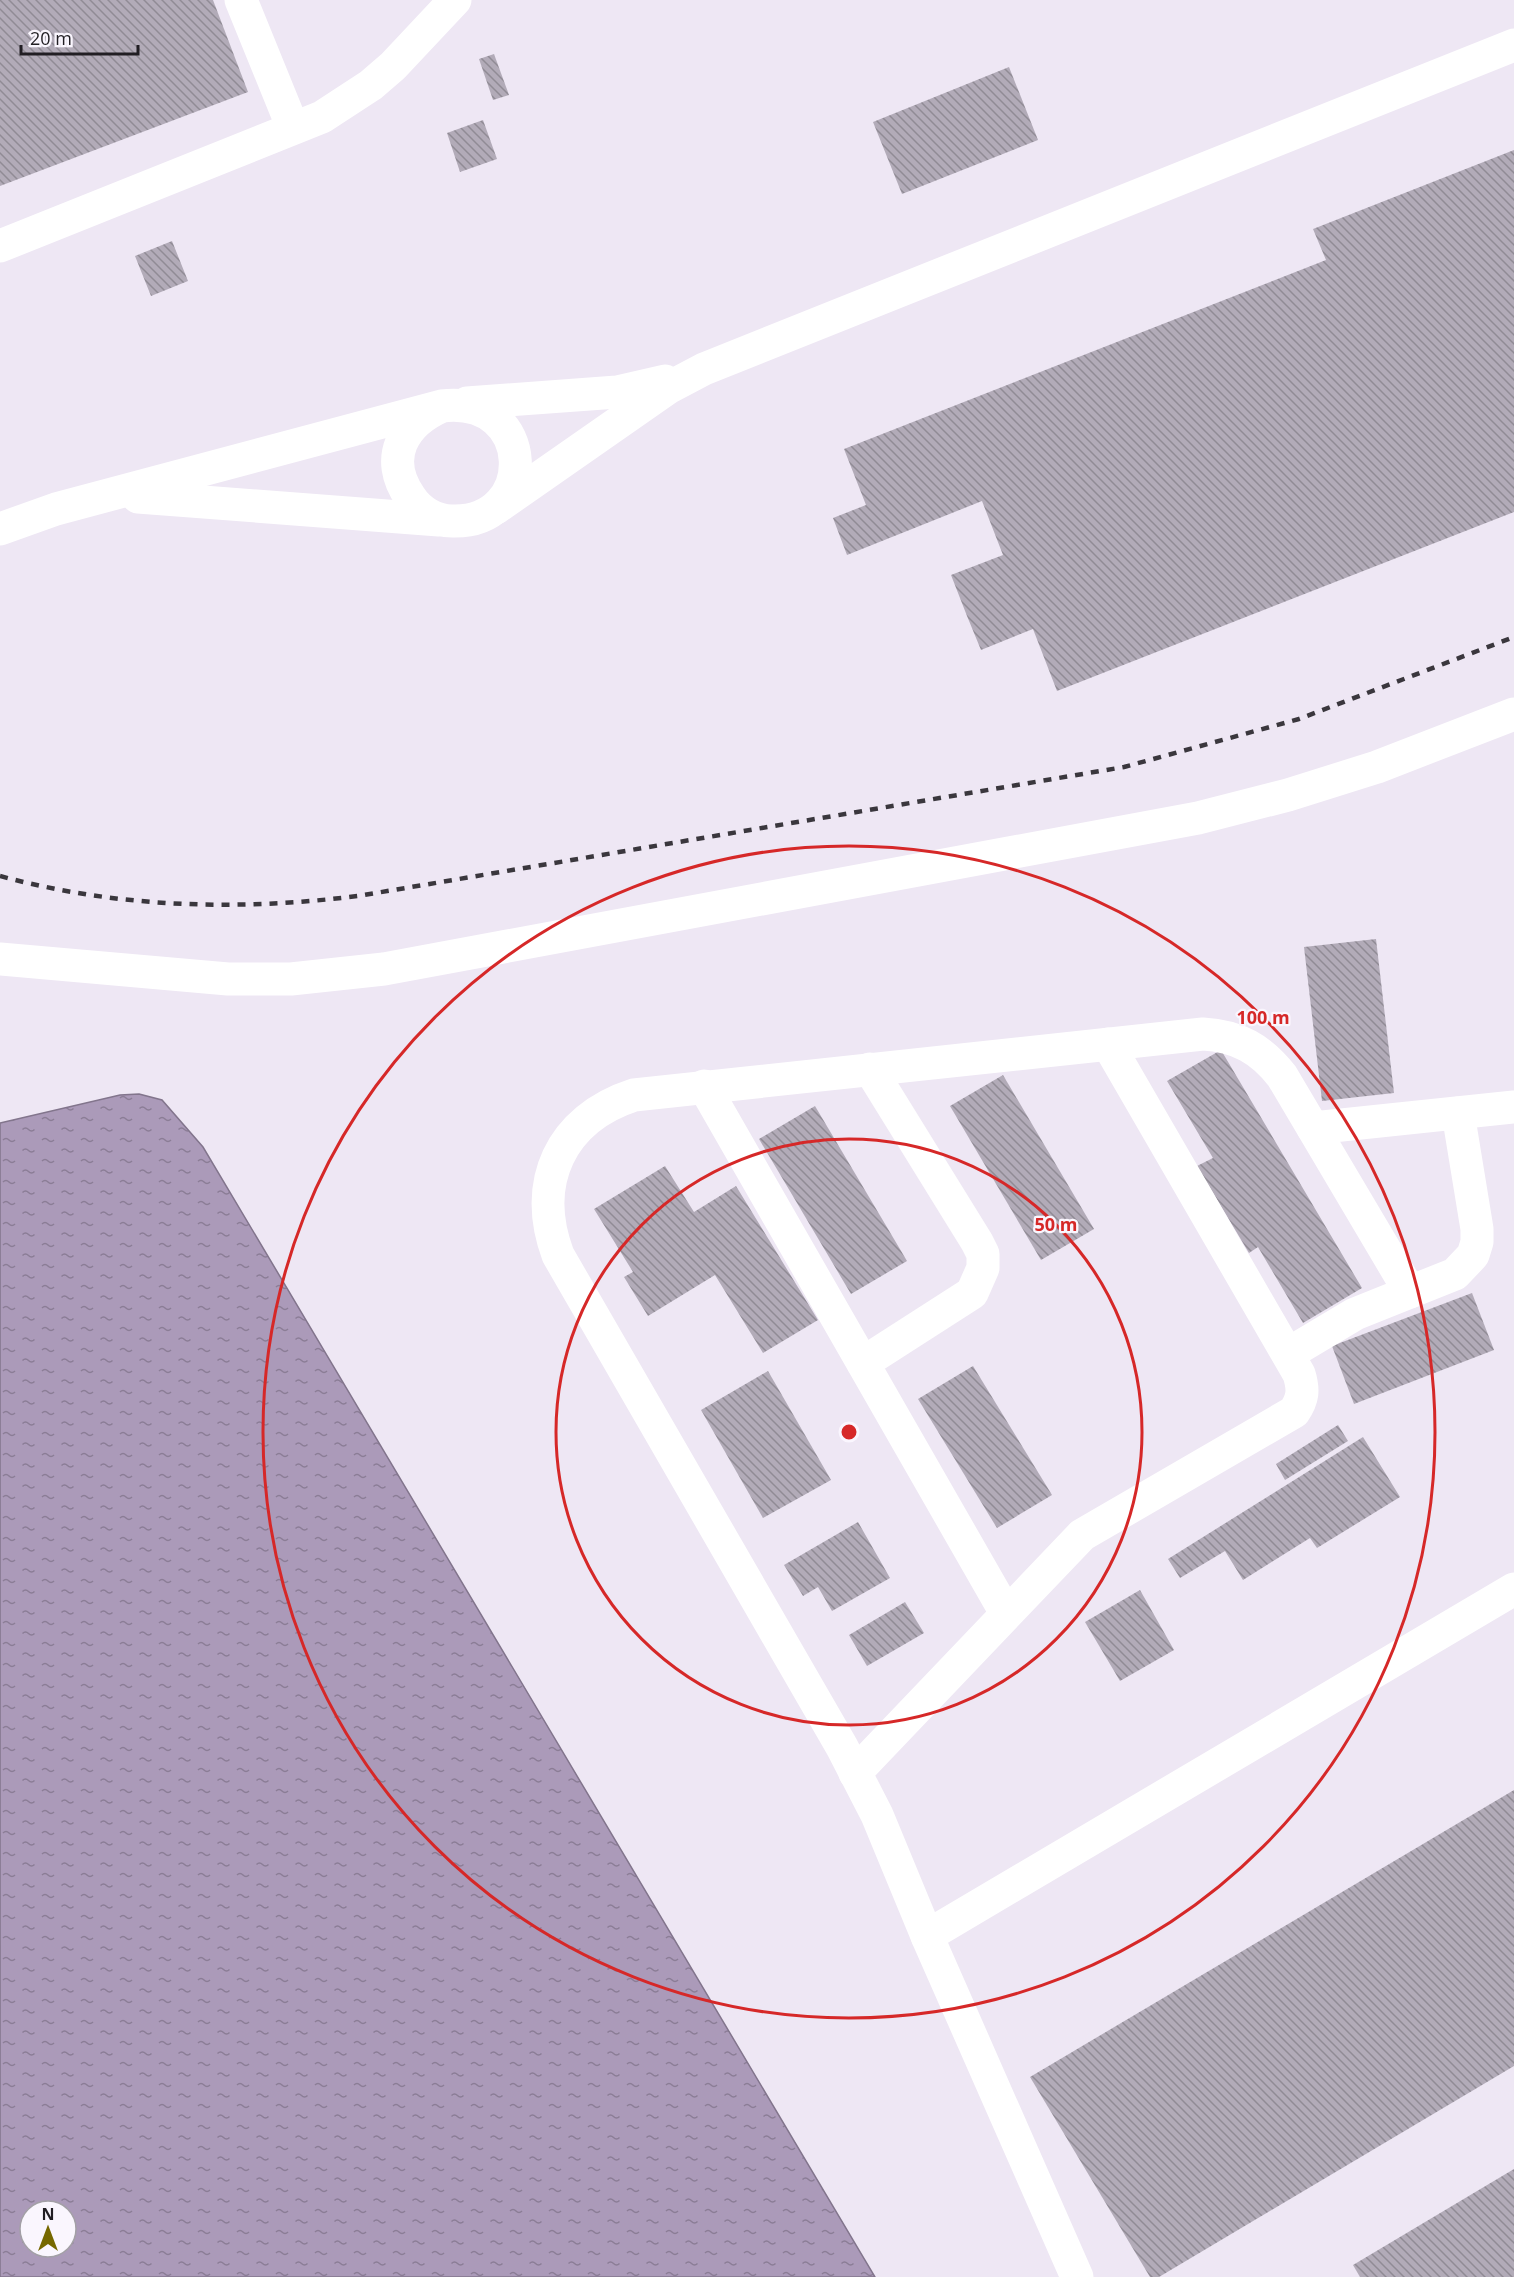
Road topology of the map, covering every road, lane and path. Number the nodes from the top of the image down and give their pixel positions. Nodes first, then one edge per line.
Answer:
1 (241, 0) edge
2 (455, 0) edge
3 (1514, 45) edge
4 (293, 128) junction
5 (0, 246) edge
6 (724, 361) junction
7 (451, 405) junction
8 (496, 508) junction
9 (56, 509) junction
10 (446, 521) junction
11 (0, 529) edge
12 (1514, 714) edge
13 (0, 959) edge
14 (1108, 1044) junction
15 (870, 1069) junction
16 (704, 1086) junction
17 (1514, 1107) edge
18 (1458, 1113) junction
19 (1313, 1128) junction
20 (1410, 1292) junction
21 (1288, 1354) junction
22 (863, 1363) junction
23 (1514, 1589) edge
24 (1006, 1613) junction
25 (855, 1773) junction
26 (927, 1936) junction
27 (1077, 2277) edge

1 - 4 lane
2 - 4 lane
3 - 6 lane
4 - 5 lane
6 - 7 lane
6 - 8 lane
7 - 8 lane
7 - 9 lane
7 - 10 lane
8 - 10 lane
9 - 10 lane
9 - 11 lane
12 - 13 lane
14 - 15 lane
14 - 19 lane
14 - 21 lane
15 - 16 lane
15 - 22 lane
16 - 22 lane
16 - 25 lane
17 - 18 lane
18 - 19 lane
18 - 20 lane
19 - 20 lane
20 - 21 lane
21 - 24 lane
22 - 24 lane
23 - 26 lane
24 - 25 lane
25 - 26 lane
26 - 27 lane

